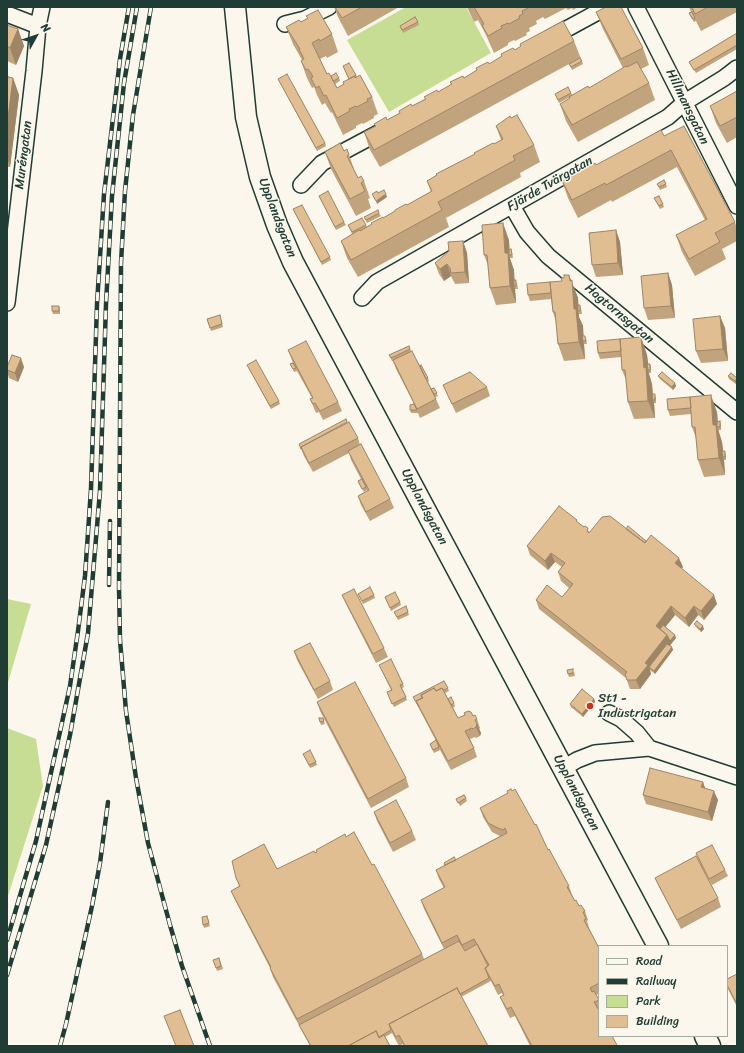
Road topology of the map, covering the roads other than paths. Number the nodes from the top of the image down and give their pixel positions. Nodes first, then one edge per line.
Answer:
1 (42, 7) edge
2 (235, 7) edge
3 (248, 7) edge
4 (329, 7) edge
5 (607, 7) edge
6 (636, 7) edge
7 (7, 14) edge
8 (285, 24) dead end
9 (38, 26) junction
10 (535, 47) edge
11 (240, 50) junction
12 (737, 68) edge
13 (685, 102) junction
14 (397, 122) edge
15 (301, 185) dead end
16 (12, 204) edge
17 (512, 206) junction
18 (737, 206) edge
19 (362, 298) dead end
20 (7, 303) edge
21 (737, 412) edge
22 (609, 713) dead end
23 (649, 748) junction
24 (562, 769) junction
25 (737, 778) edge
26 (657, 945) edge
27 (706, 1037) edge
28 (710, 1046) edge

1 - 9 street, Muréngatan
2 - 11 main road, Upplandsgatan
3 - 11 main road, Upplandsgatan
4 - 8 street
5 - 10 street
6 - 13 street, Hillmansgatan
7 - 9 street
9 - 16 street, Muréngatan
11 - 24 main road, Upplandsgatan
12 - 13 street, Fjärde Tvärgatan
13 - 17 street, Fjärde Tvärgatan
13 - 18 street, Hillmansgatan
14 - 15 street
16 - 20 street, Muréngatan
17 - 19 street, Fjärde Tvärgatan
17 - 21 street, Hagtornsgatan
22 - 23 street
23 - 24 street
23 - 25 street
24 - 26 main road, Upplandsgatan
27 - 28 main road

